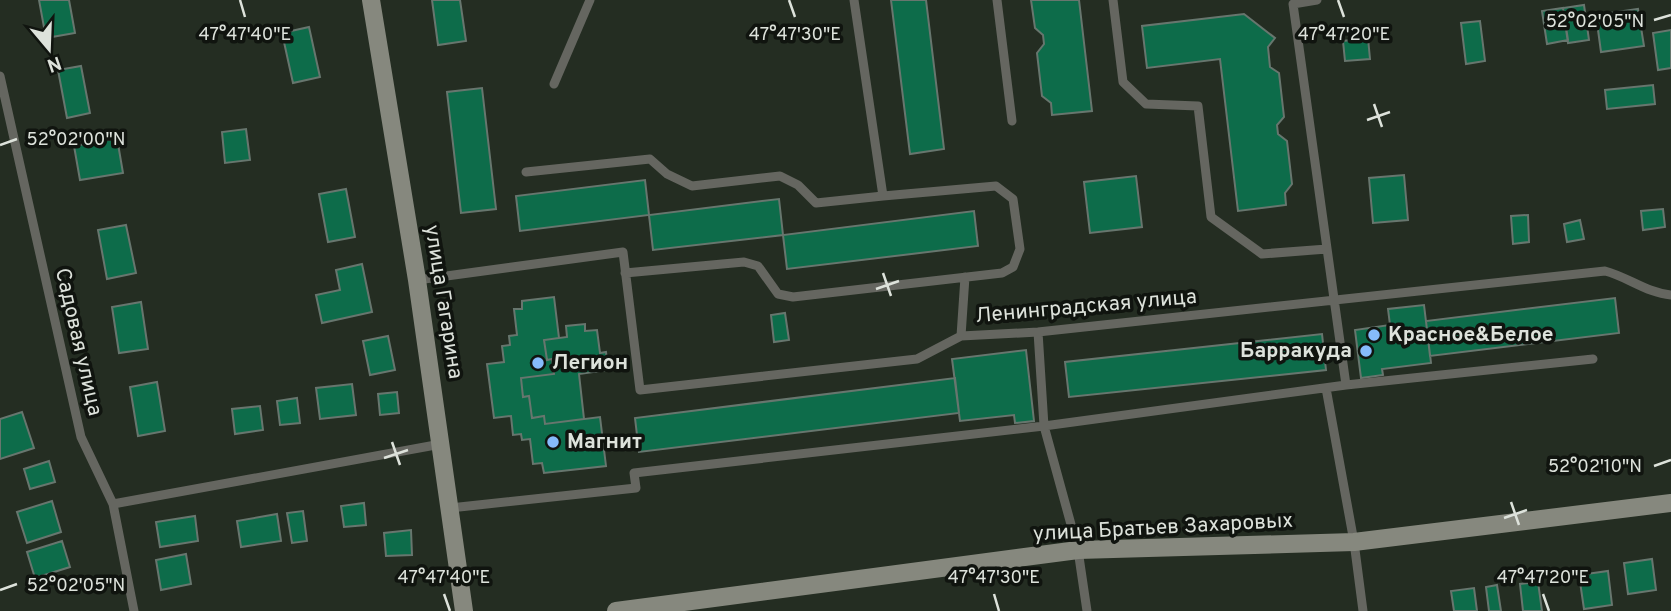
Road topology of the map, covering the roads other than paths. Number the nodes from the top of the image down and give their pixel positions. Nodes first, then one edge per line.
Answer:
1 (371, 0) edge
2 (590, 0) edge
3 (854, 0) edge
4 (997, 0) edge
5 (1113, 0) edge
6 (1317, 0) edge
7 (1289, 2) edge
8 (0, 76) edge
9 (554, 83) dead end
10 (1012, 121) dead end
11 (526, 172) dead end
12 (883, 197) junction
13 (1327, 249) junction
14 (625, 273) junction
15 (965, 277) junction
16 (417, 280) junction
17 (1671, 295) edge
18 (1334, 299) junction
19 (1038, 332) junction
20 (961, 336) junction
21 (1593, 359) dead end
22 (1346, 385) junction
23 (1326, 388) junction
24 (1044, 426) junction
25 (441, 444) junction
26 (113, 503) junction
27 (1671, 503) edge
28 (450, 508) junction
29 (1354, 542) junction
30 (1078, 550) junction
31 (134, 611) edge
32 (463, 611) edge
33 (616, 611) edge
34 (1087, 611) edge
35 (1363, 611) edge

1 - 16 main road, улица Гагарина
2 - 9 lane
3 - 12 lane
4 - 10 lane
5 - 13 lane
6 - 7 lane
7 - 13 lane
8 - 26 lane, Садовая улица
11 - 12 lane
12 - 15 lane
13 - 18 lane
14 - 15 lane
14 - 16 lane
14 - 20 lane, Ленинградская улица
15 - 20 lane
16 - 25 main road, улица Гагарина
17 - 18 lane, Ленинградская улица
18 - 19 lane, Ленинградская улица
18 - 22 lane
19 - 20 lane, Ленинградская улица
19 - 24 lane
21 - 22 lane
22 - 23 lane
23 - 24 lane
23 - 29 lane
24 - 28 lane
24 - 30 lane
25 - 26 lane
25 - 28 main road, улица Гагарина
26 - 31 lane, Садовая улица
27 - 29 main road, улица Братьев Захаровых
28 - 32 main road, улица Гагарина
29 - 30 main road, улица Братьев Захаровых
29 - 35 lane
30 - 33 main road, улица Братьев Захаровых
30 - 34 lane

